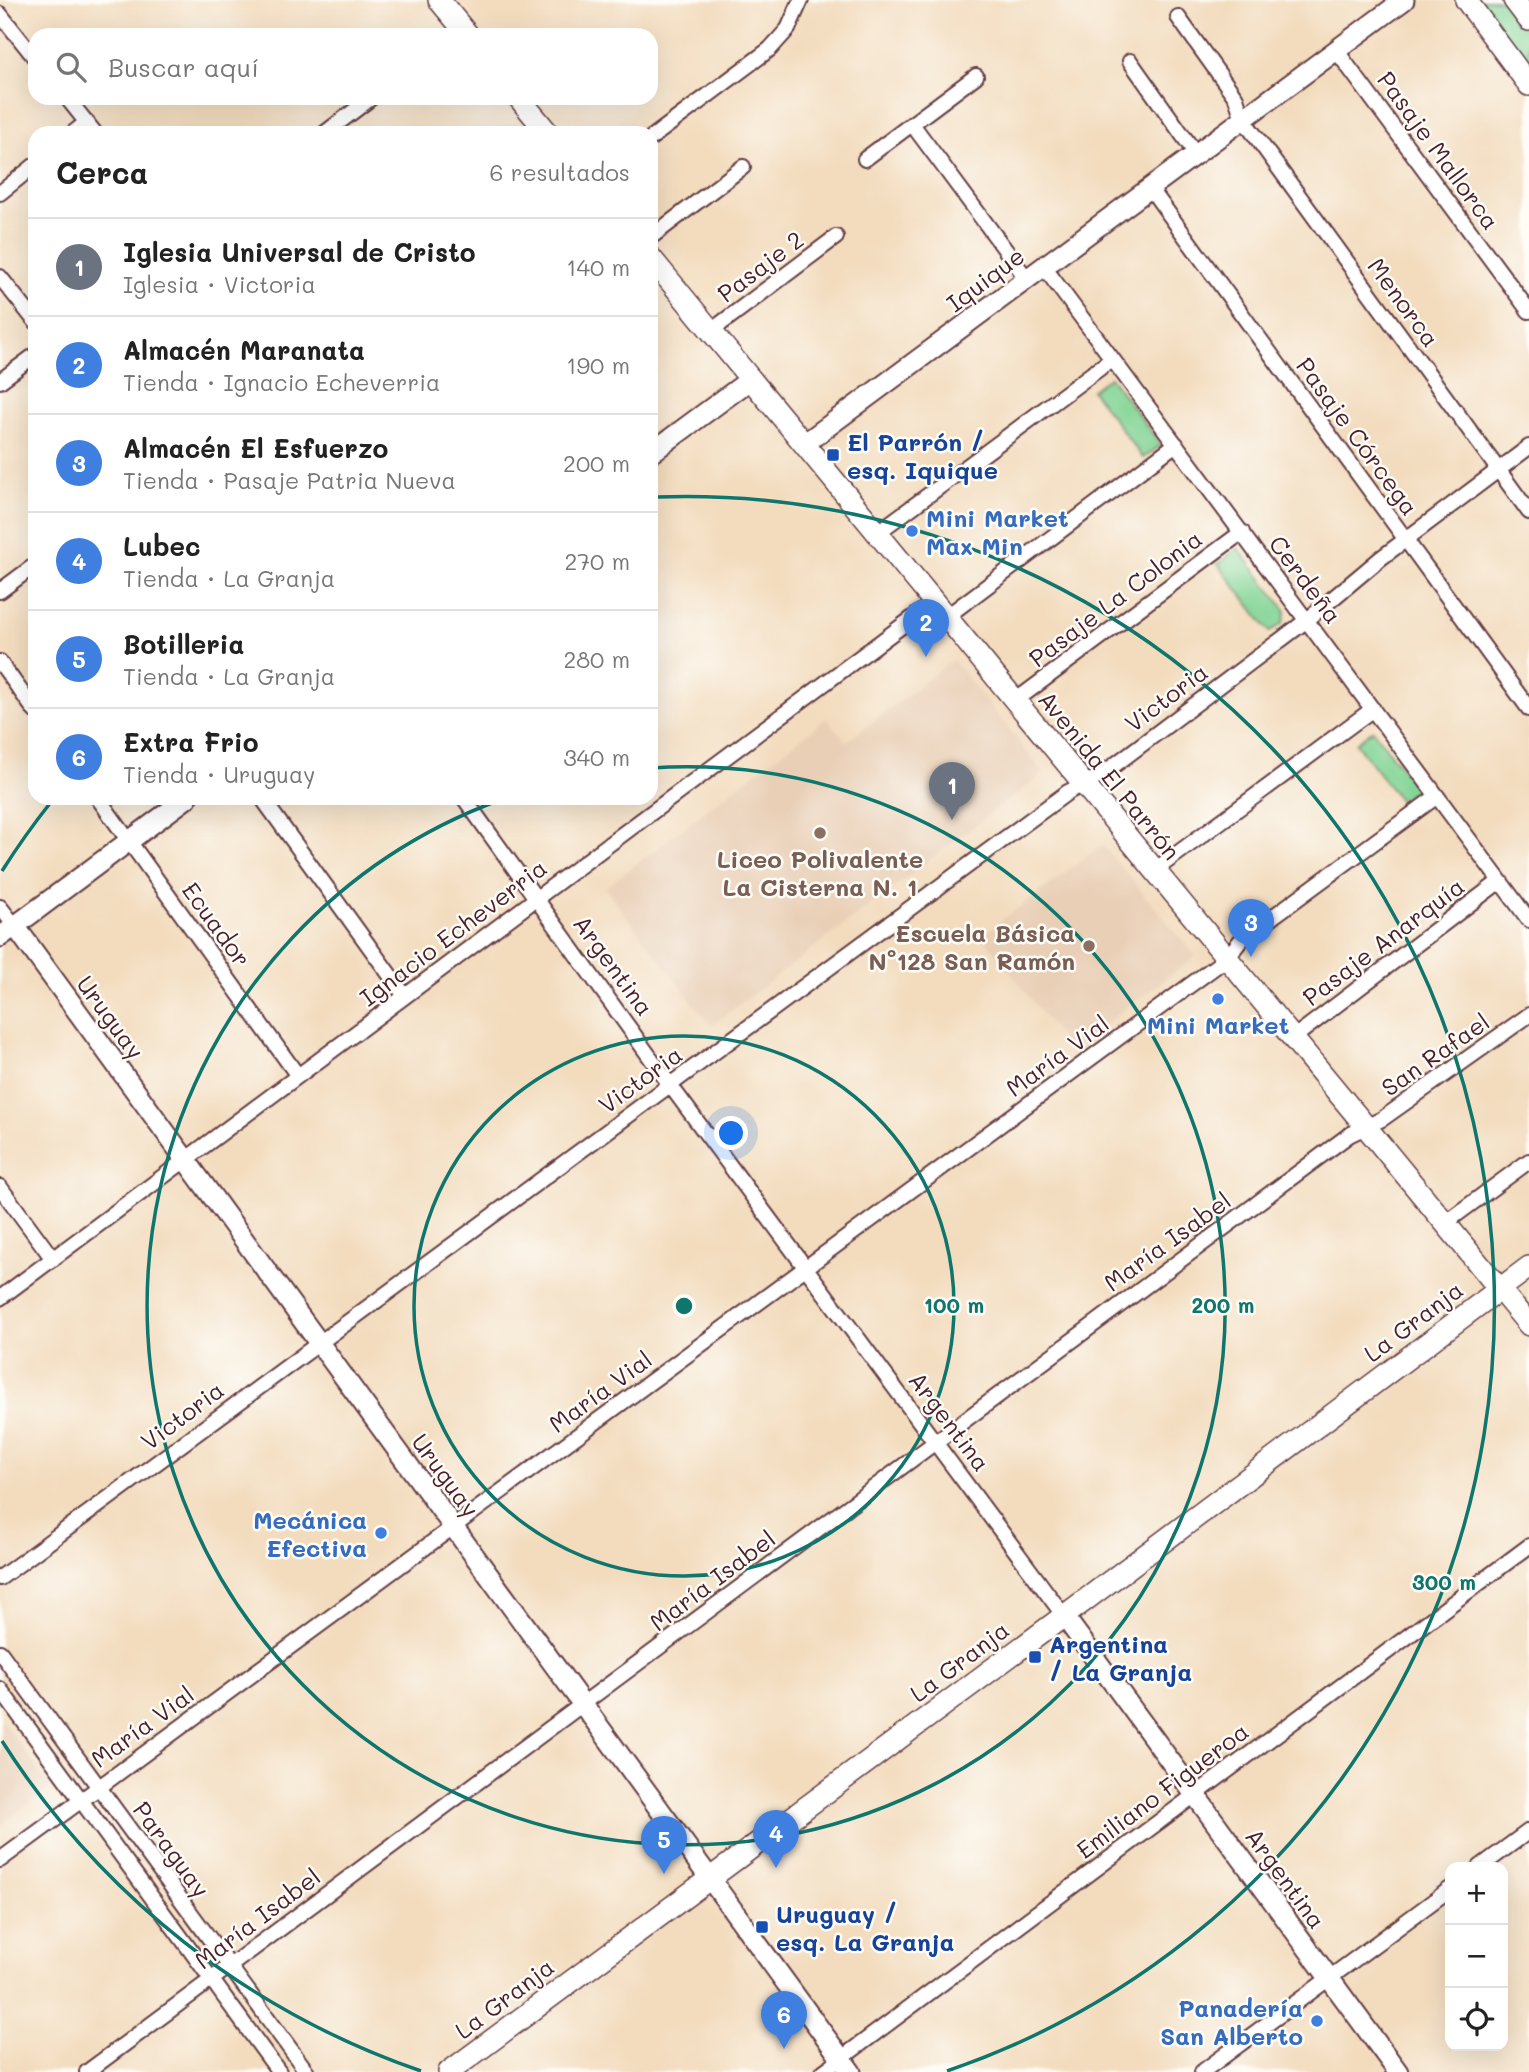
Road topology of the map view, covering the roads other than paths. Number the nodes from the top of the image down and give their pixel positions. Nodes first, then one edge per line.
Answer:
1 (439, 0) edge
2 (801, 0) edge
3 (1404, 0) edge
4 (1466, 0) edge
5 (1514, 0) edge
6 (0, 14) edge
7 (1178, 17) dead end
8 (1529, 20) edge
9 (458, 28) edge
10 (28, 49) edge
11 (1336, 50) junction
12 (1130, 61) dead end
13 (976, 76) dead end
14 (1529, 85) edge
15 (73, 105) edge
16 (362, 105) edge
17 (525, 105) edge
18 (1243, 119) junction
19 (912, 124) junction
20 (89, 126) edge
21 (334, 126) edge
22 (542, 126) edge
23 (658, 133) edge
24 (1196, 154) junction
25 (865, 159) dead end
26 (743, 167) dead end
27 (28, 171) edge
28 (1150, 188) junction
29 (0, 194) edge
30 (658, 232) edge
31 (836, 237) dead end
32 (658, 267) edge
33 (1044, 267) junction
34 (0, 277) edge
35 (1027, 279) junction
36 (1529, 311) edge
37 (28, 312) edge
38 (711, 331) junction
39 (1112, 359) junction
40 (28, 360) edge
41 (751, 379) junction
42 (0, 381) edge
43 (804, 444) junction
44 (1176, 444) junction
45 (1529, 447) edge
46 (658, 448) edge
47 (1499, 470) junction
48 (1529, 512) edge
49 (1242, 532) junction
50 (877, 533) junction
51 (1405, 540) junction
52 (28, 570) edge
53 (0, 591) edge
54 (940, 609) junction
55 (1307, 620) junction
56 (0, 662) edge
57 (28, 701) edge
58 (1015, 701) junction
59 (1373, 709) junction
60 (1529, 709) edge
61 (1084, 784) junction
62 (1437, 796) junction
63 (103, 805) edge
64 (178, 805) edge
65 (267, 805) edge
66 (469, 805) edge
67 (129, 841) junction
68 (1155, 870) junction
69 (1500, 881) junction
70 (536, 898) junction
71 (0, 907) edge
72 (1529, 920) edge
73 (7, 932) edge
74 (1227, 958) junction
75 (405, 996) junction
76 (1529, 1015) edge
77 (1293, 1038) junction
78 (298, 1076) junction
79 (670, 1085) junction
80 (1366, 1127) junction
81 (185, 1160) junction
82 (1529, 1161) edge
83 (0, 1187) edge
84 (1445, 1223) junction
85 (53, 1259) junction
86 (1529, 1267) edge
87 (806, 1268) junction
88 (1499, 1289) junction
89 (0, 1298) edge
90 (1529, 1325) edge
91 (318, 1342) junction
92 (935, 1442) junction
93 (453, 1526) junction
94 (1529, 1546) edge
95 (0, 1578) edge
96 (1064, 1616) junction
97 (0, 1652) edge
98 (0, 1689) edge
99 (584, 1705) junction
100 (98, 1786) junction
101 (1195, 1794) junction
102 (81, 1801) junction
103 (1529, 1831) edge
104 (0, 1860) edge
105 (1487, 1862) edge
106 (710, 1878) junction
107 (1445, 1893) edge
108 (230, 1966) junction
109 (1330, 1979) junction
110 (212, 1980) junction
111 (846, 2065) edge
112 (87, 2072) edge
113 (279, 2072) edge
114 (307, 2072) edge
115 (449, 2072) edge
116 (823, 2072) edge
117 (1202, 2072) edge
118 (1398, 2072) edge

1 - 9 main road
2 - 23 street
3 - 11 street, Iquique
4 - 14 main road
5 - 8 main road
6 - 10 street
7 - 18 street, Menorca
11 - 18 street, Iquique
11 - 36 street, Pasaje Mallorca
12 - 24 street
13 - 19 street
15 - 20 street
16 - 21 street
17 - 22 main road
18 - 24 street, Iquique
18 - 47 street, Menorca
19 - 25 street
19 - 35 street
24 - 28 street, Iquique
26 - 30 street
27 - 29 street
28 - 33 street, Iquique
28 - 51 street, Pasaje Córcega
31 - 38 street, Pasaje 2
32 - 38 main road, Avenida El Parrón
33 - 35 street, Iquique
33 - 39 street, Cerdeña
34 - 37 street
35 - 43 street, Iquique
38 - 41 main road, Avenida El Parrón
39 - 44 street, Cerdeña
39 - 50 street
40 - 42 street
41 - 43 main road, Avenida El Parrón
41 - 46 street
43 - 50 main road, Avenida El Parrón
44 - 49 street, Cerdeña
44 - 54 street, Ignacio Echeverria
45 - 47 street, Victoria
47 - 48 street, Menorca
47 - 51 street, Victoria
49 - 55 street, Cerdeña
49 - 58 street, Pasaje La Colonia
50 - 54 main road, Avenida El Parrón
51 - 55 street, Victoria
51 - 60 street, Pasaje Córcega
52 - 53 street
54 - 58 main road, Avenida El Parrón
54 - 70 street, Ignacio Echeverria
55 - 59 street, Cerdeña
55 - 61 street, Victoria
56 - 57 street
58 - 61 main road, Avenida El Parrón
59 - 62 street, Cerdeña
59 - 68 street
61 - 68 main road, Avenida El Parrón
61 - 79 street, Victoria
62 - 69 street, Cerdeña
62 - 74 street, María Vial
63 - 67 street, Ecuador
64 - 67 street
65 - 75 street
66 - 70 street, Argentina
67 - 73 street
67 - 78 street, Ecuador
68 - 74 main road, Avenida El Parrón
69 - 72 street, Cerdeña
69 - 77 street, Pasaje Anarquía
70 - 75 street, Ignacio Echeverria
70 - 79 street, Argentina
71 - 73 street, Uruguay
73 - 81 street, Uruguay
74 - 77 main road, Avenida El Parrón
74 - 87 street, María Vial
75 - 78 street, Ignacio Echeverria
76 - 80 street, San Rafael
77 - 80 main road, Avenida El Parrón
78 - 81 street, Ignacio Echeverria
79 - 87 street, Argentina
79 - 91 street, Victoria
80 - 84 main road, Avenida El Parrón
80 - 92 street, María Isabel
81 - 85 street, Ignacio Echeverria
81 - 91 street, Uruguay
82 - 84 street
83 - 85 street
84 - 88 main road, Avenida El Parrón
85 - 89 street, Ignacio Echeverria
86 - 88 main road, La Granja
87 - 92 street, Argentina
87 - 93 street, María Vial
88 - 90 main road, Avenida El Parrón
88 - 96 main road, La Granja
91 - 93 street, Uruguay
91 - 95 street, Victoria
92 - 96 street, Argentina
92 - 99 street, María Isabel
93 - 99 street, Uruguay
93 - 100 street, María Vial
94 - 101 street, Emiliano Figueroa
96 - 101 street, Argentina
96 - 106 main road, La Granja
97 - 100 street, Paraguay
98 - 102 street, Paraguay
99 - 106 street, Uruguay
99 - 108 street, María Isabel
100 - 102 street, María Vial
100 - 108 street, Paraguay
101 - 109 street, Argentina
101 - 111 street, Emiliano Figueroa
102 - 104 street, María Vial
102 - 110 street, Paraguay
103 - 105 street
106 - 111 street, Uruguay
106 - 115 main road, La Granja
107 - 109 street
108 - 110 street, María Isabel
108 - 114 street, Paraguay
109 - 117 street
109 - 118 street, Argentina
110 - 112 street, María Isabel
110 - 113 street, Paraguay
111 - 116 street, Emiliano Figueroa

